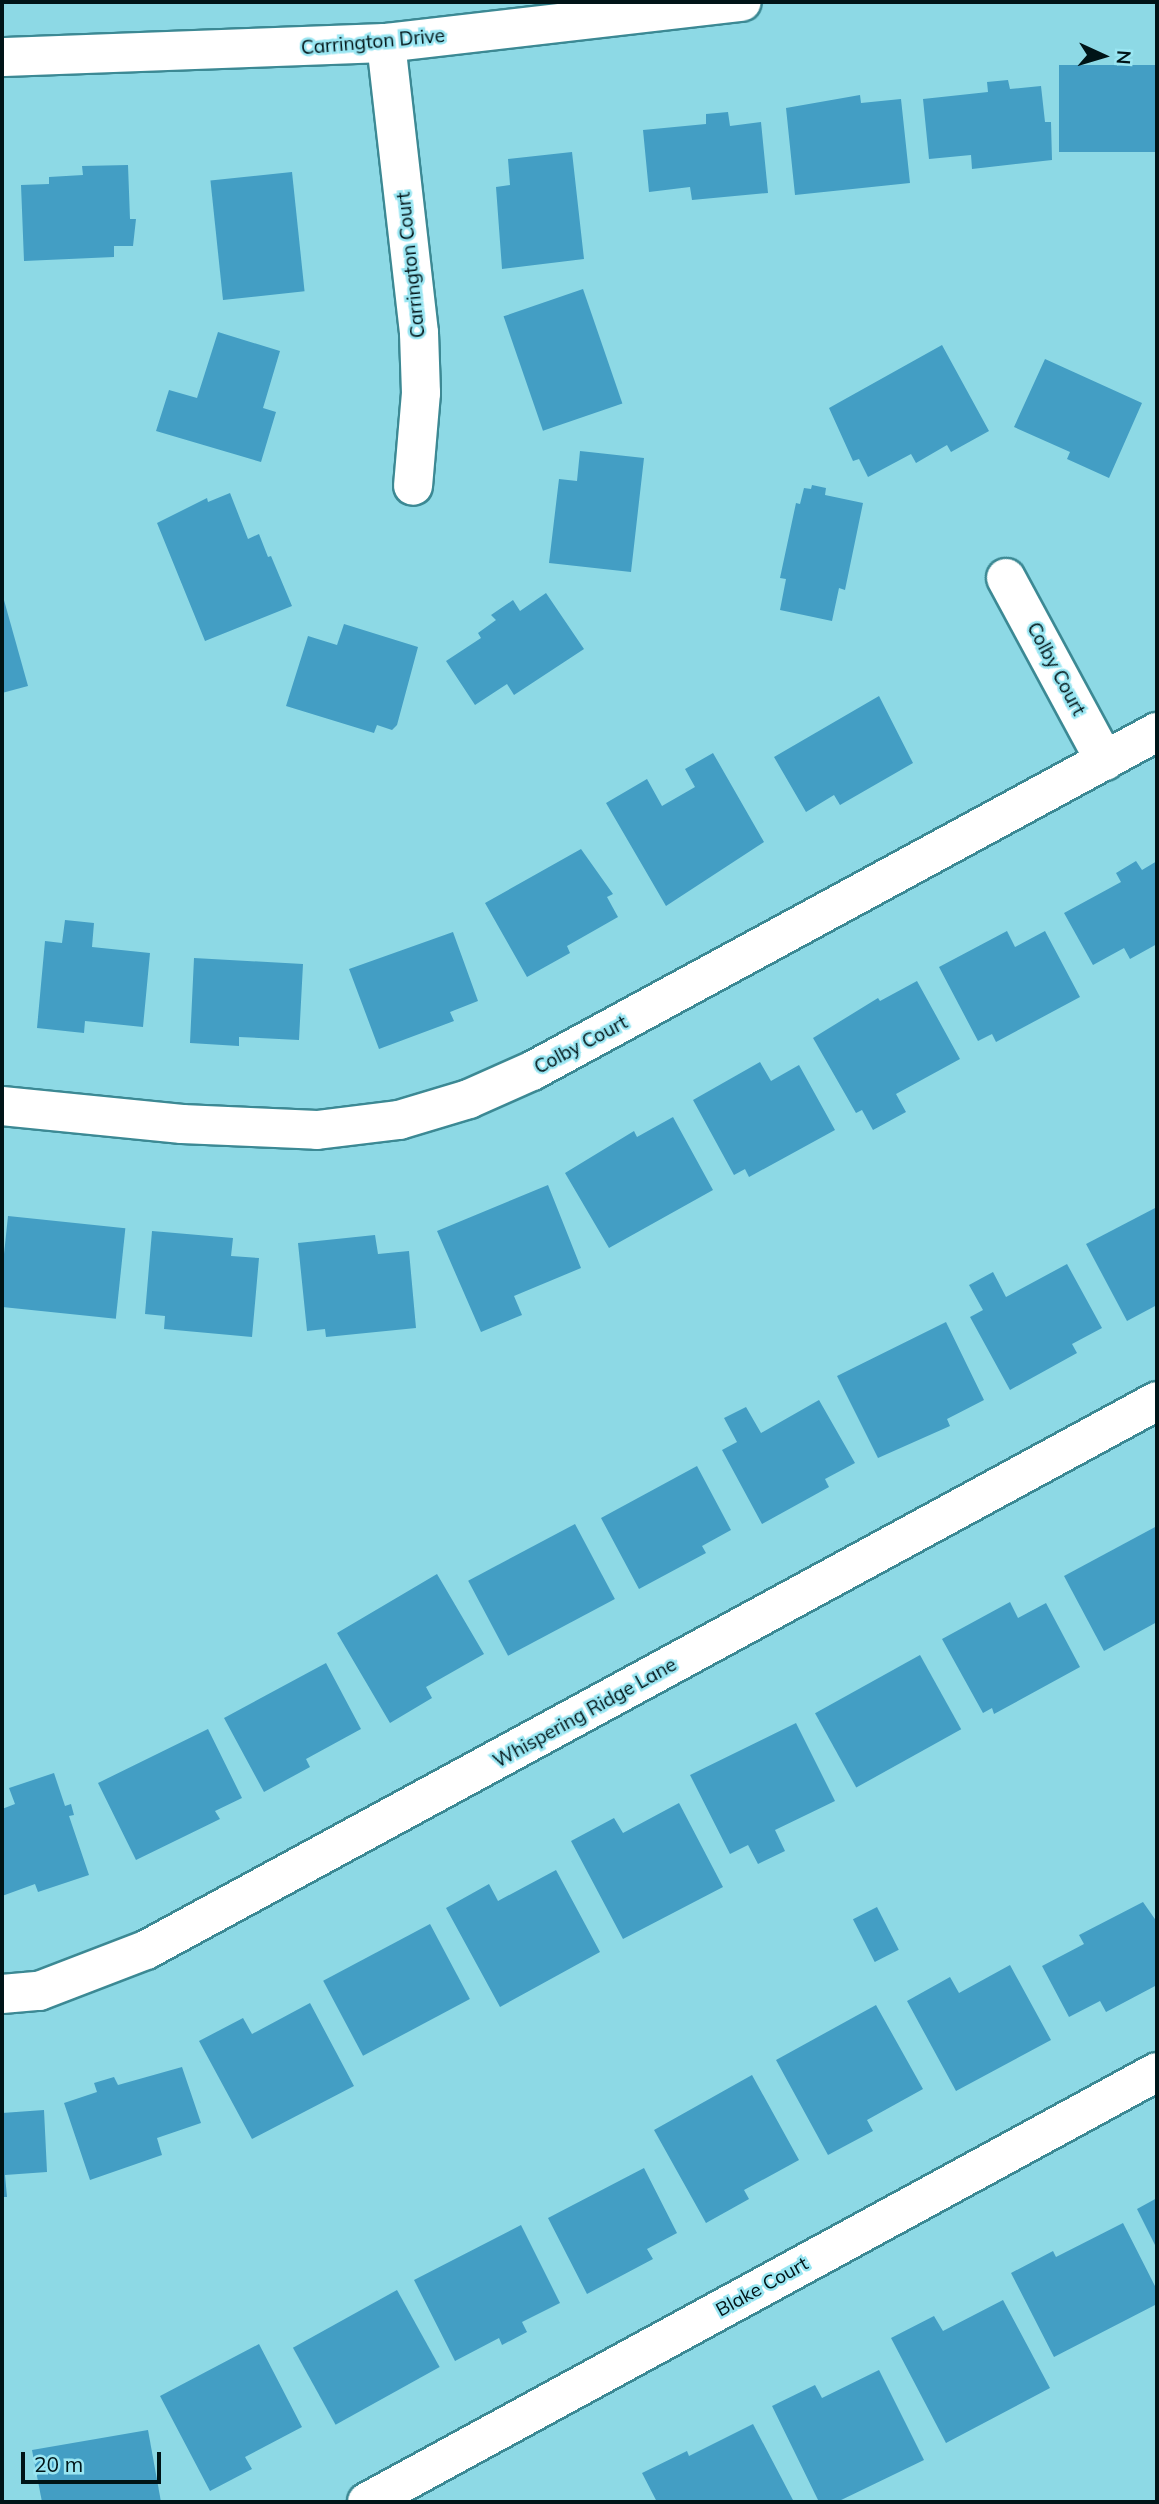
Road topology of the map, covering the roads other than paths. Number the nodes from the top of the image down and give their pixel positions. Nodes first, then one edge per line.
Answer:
1 (742, 2) edge
2 (386, 43) junction
3 (2, 57) edge
4 (413, 486) dead end
5 (1006, 578) dead end
6 (1157, 732) edge
7 (1105, 761) junction
8 (2, 1106) edge
9 (1157, 1401) edge
10 (2, 1994) edge
11 (1157, 2072) edge
12 (367, 2502) edge

1 - 2 street, Carrington Drive
2 - 3 street, Carrington Drive
2 - 4 street, Carrington Court
5 - 7 street, Colby Court
6 - 7 street, Colby Court
7 - 8 street, Colby Court
9 - 10 street, Whispering Ridge Lane
11 - 12 street, Blake Court

